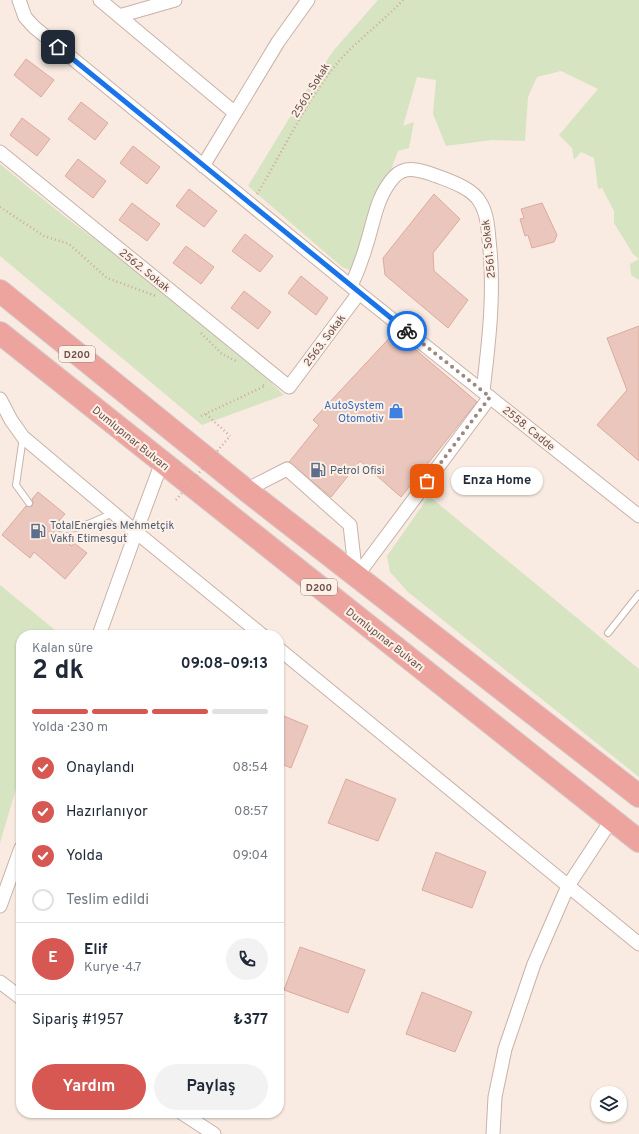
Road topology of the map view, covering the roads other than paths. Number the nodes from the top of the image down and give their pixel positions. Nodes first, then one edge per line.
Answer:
1 (19, 0) edge
2 (100, 0) edge
3 (174, 0) edge
4 (308, 0) edge
5 (120, 16) junction
6 (235, 113) junction
7 (0, 152) edge
8 (203, 166) junction
9 (355, 289) junction
10 (0, 291) edge
11 (0, 333) edge
12 (289, 387) joint
13 (486, 394) junction
14 (0, 399) edge
15 (23, 437) junction
16 (162, 462) junction
17 (246, 490) junction
18 (29, 503) dead end
19 (113, 513) junction
20 (639, 516) edge
21 (55, 526) dead end
22 (136, 532) junction
23 (356, 576) junction
24 (639, 594) edge
25 (101, 630) edge
26 (256, 630) edge
27 (608, 634) dead end
28 (284, 653) edge
29 (639, 796) edge
30 (612, 819) junction
31 (639, 841) edge
32 (16, 862) edge
33 (568, 886) junction
34 (0, 906) edge
35 (639, 944) edge
36 (0, 982) edge
37 (16, 994) edge
38 (190, 1118) edge
39 (214, 1134) edge
40 (493, 1134) edge

1 - 8 street, 2558. Cadde
2 - 5 street
3 - 5 street
4 - 6 street
5 - 6 street
6 - 8 street
7 - 12 street, 2562. Sokak
8 - 9 street, 2558. Cadde
9 - 12 street, 2563. Sokak
9 - 13 street, 2558. Cadde
9 - 13 street, 2561. Sokak
10 - 17 highway, D200
11 - 16 highway, Dumlupınar Bulvarı / D200
13 - 20 street, 2558. Cadde
13 - 23 street
14 - 15 street
15 - 18 lane
15 - 19 street
16 - 22 street
16 - 30 highway, Dumlupınar Bulvarı / D200
17 - 23 highway, D200
17 - 23 street
19 - 21 lane
19 - 22 street
22 - 25 street
22 - 26 street
23 - 29 highway, D200
24 - 27 lane
28 - 33 street
30 - 31 highway, Dumlupınar Bulvarı / D200
30 - 33 street
32 - 34 street
33 - 35 street
33 - 40 street
36 - 37 street
38 - 39 street

